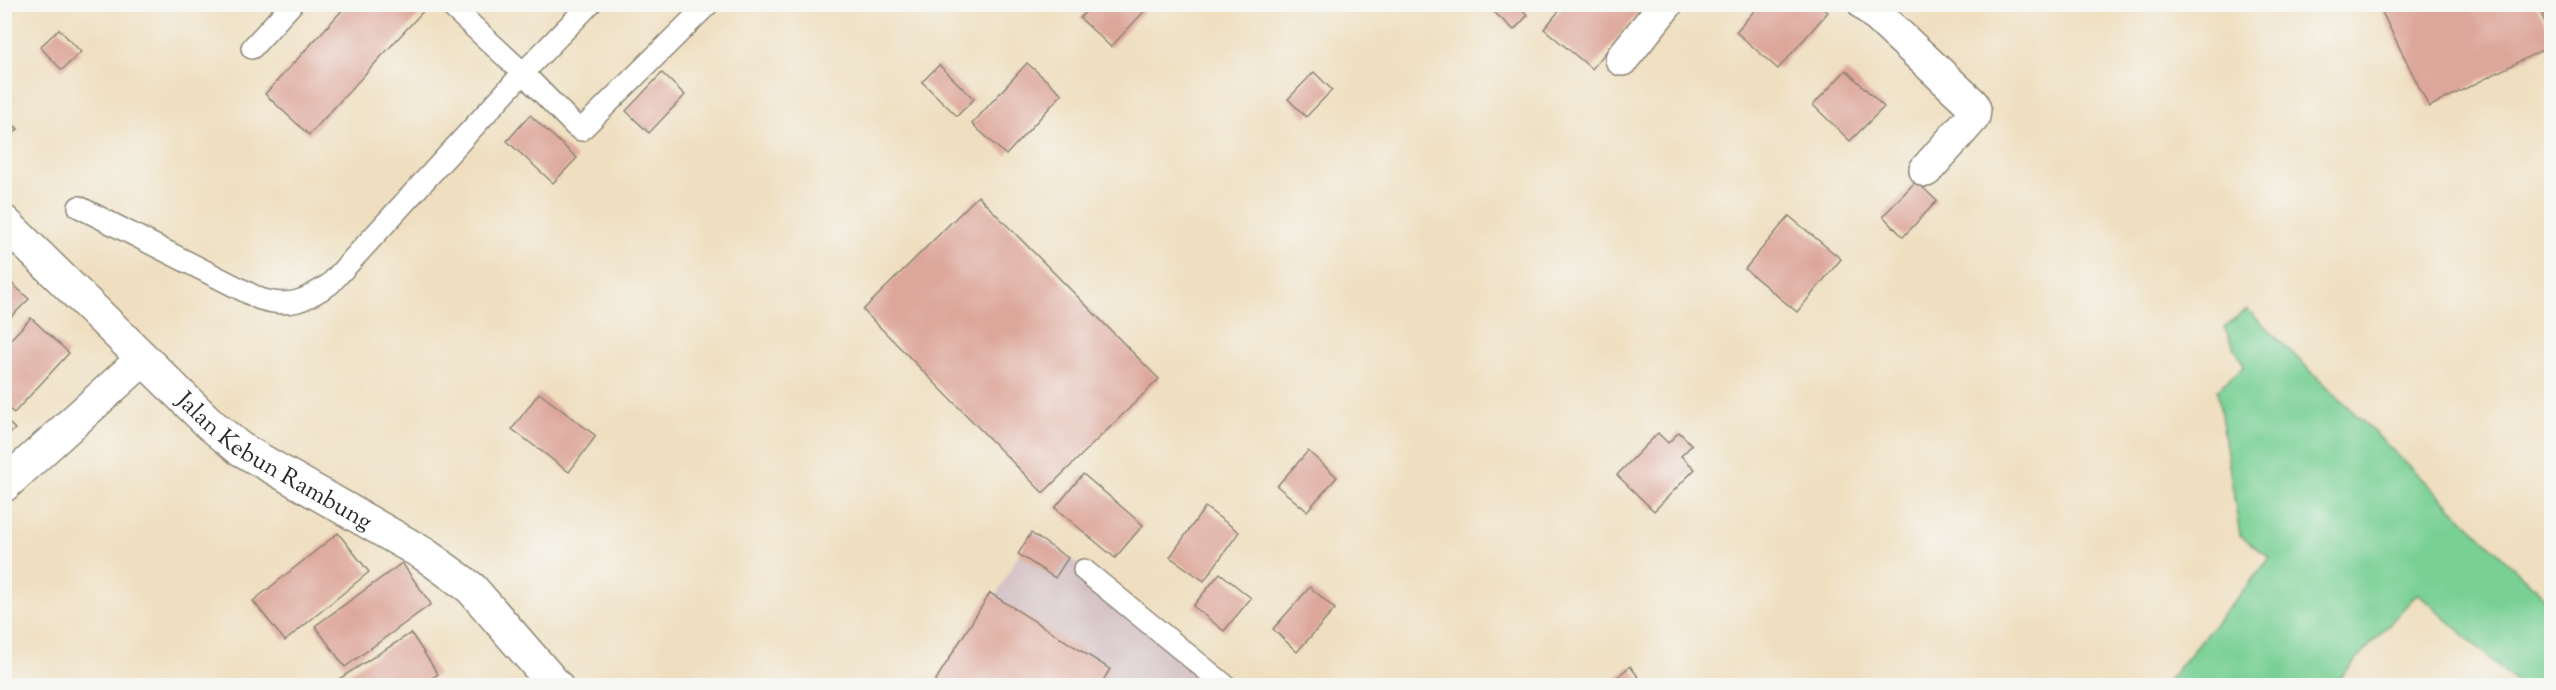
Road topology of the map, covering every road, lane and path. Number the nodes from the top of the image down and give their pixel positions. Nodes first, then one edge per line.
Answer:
1 (292, 4) edge
2 (449, 4) edge
3 (590, 4) edge
4 (708, 4) edge
5 (1865, 4) edge
6 (1664, 5) edge
7 (252, 48) dead end
8 (1622, 59) dead end
9 (523, 73) junction
10 (1926, 170) dead end
11 (80, 207) dead end
12 (4, 222) edge
13 (143, 359) junction
14 (4, 486) edge
15 (1084, 570) dead end
16 (556, 686) edge
17 (1226, 686) edge

1 - 7 lane
2 - 9 lane
3 - 9 lane
4 - 9 lane
5 - 10 street
6 - 8 street
9 - 11 lane
12 - 13 street, Jalan Kebun Rambung
13 - 14 street
13 - 16 street, Jalan Kebun Rambung
15 - 17 lane

